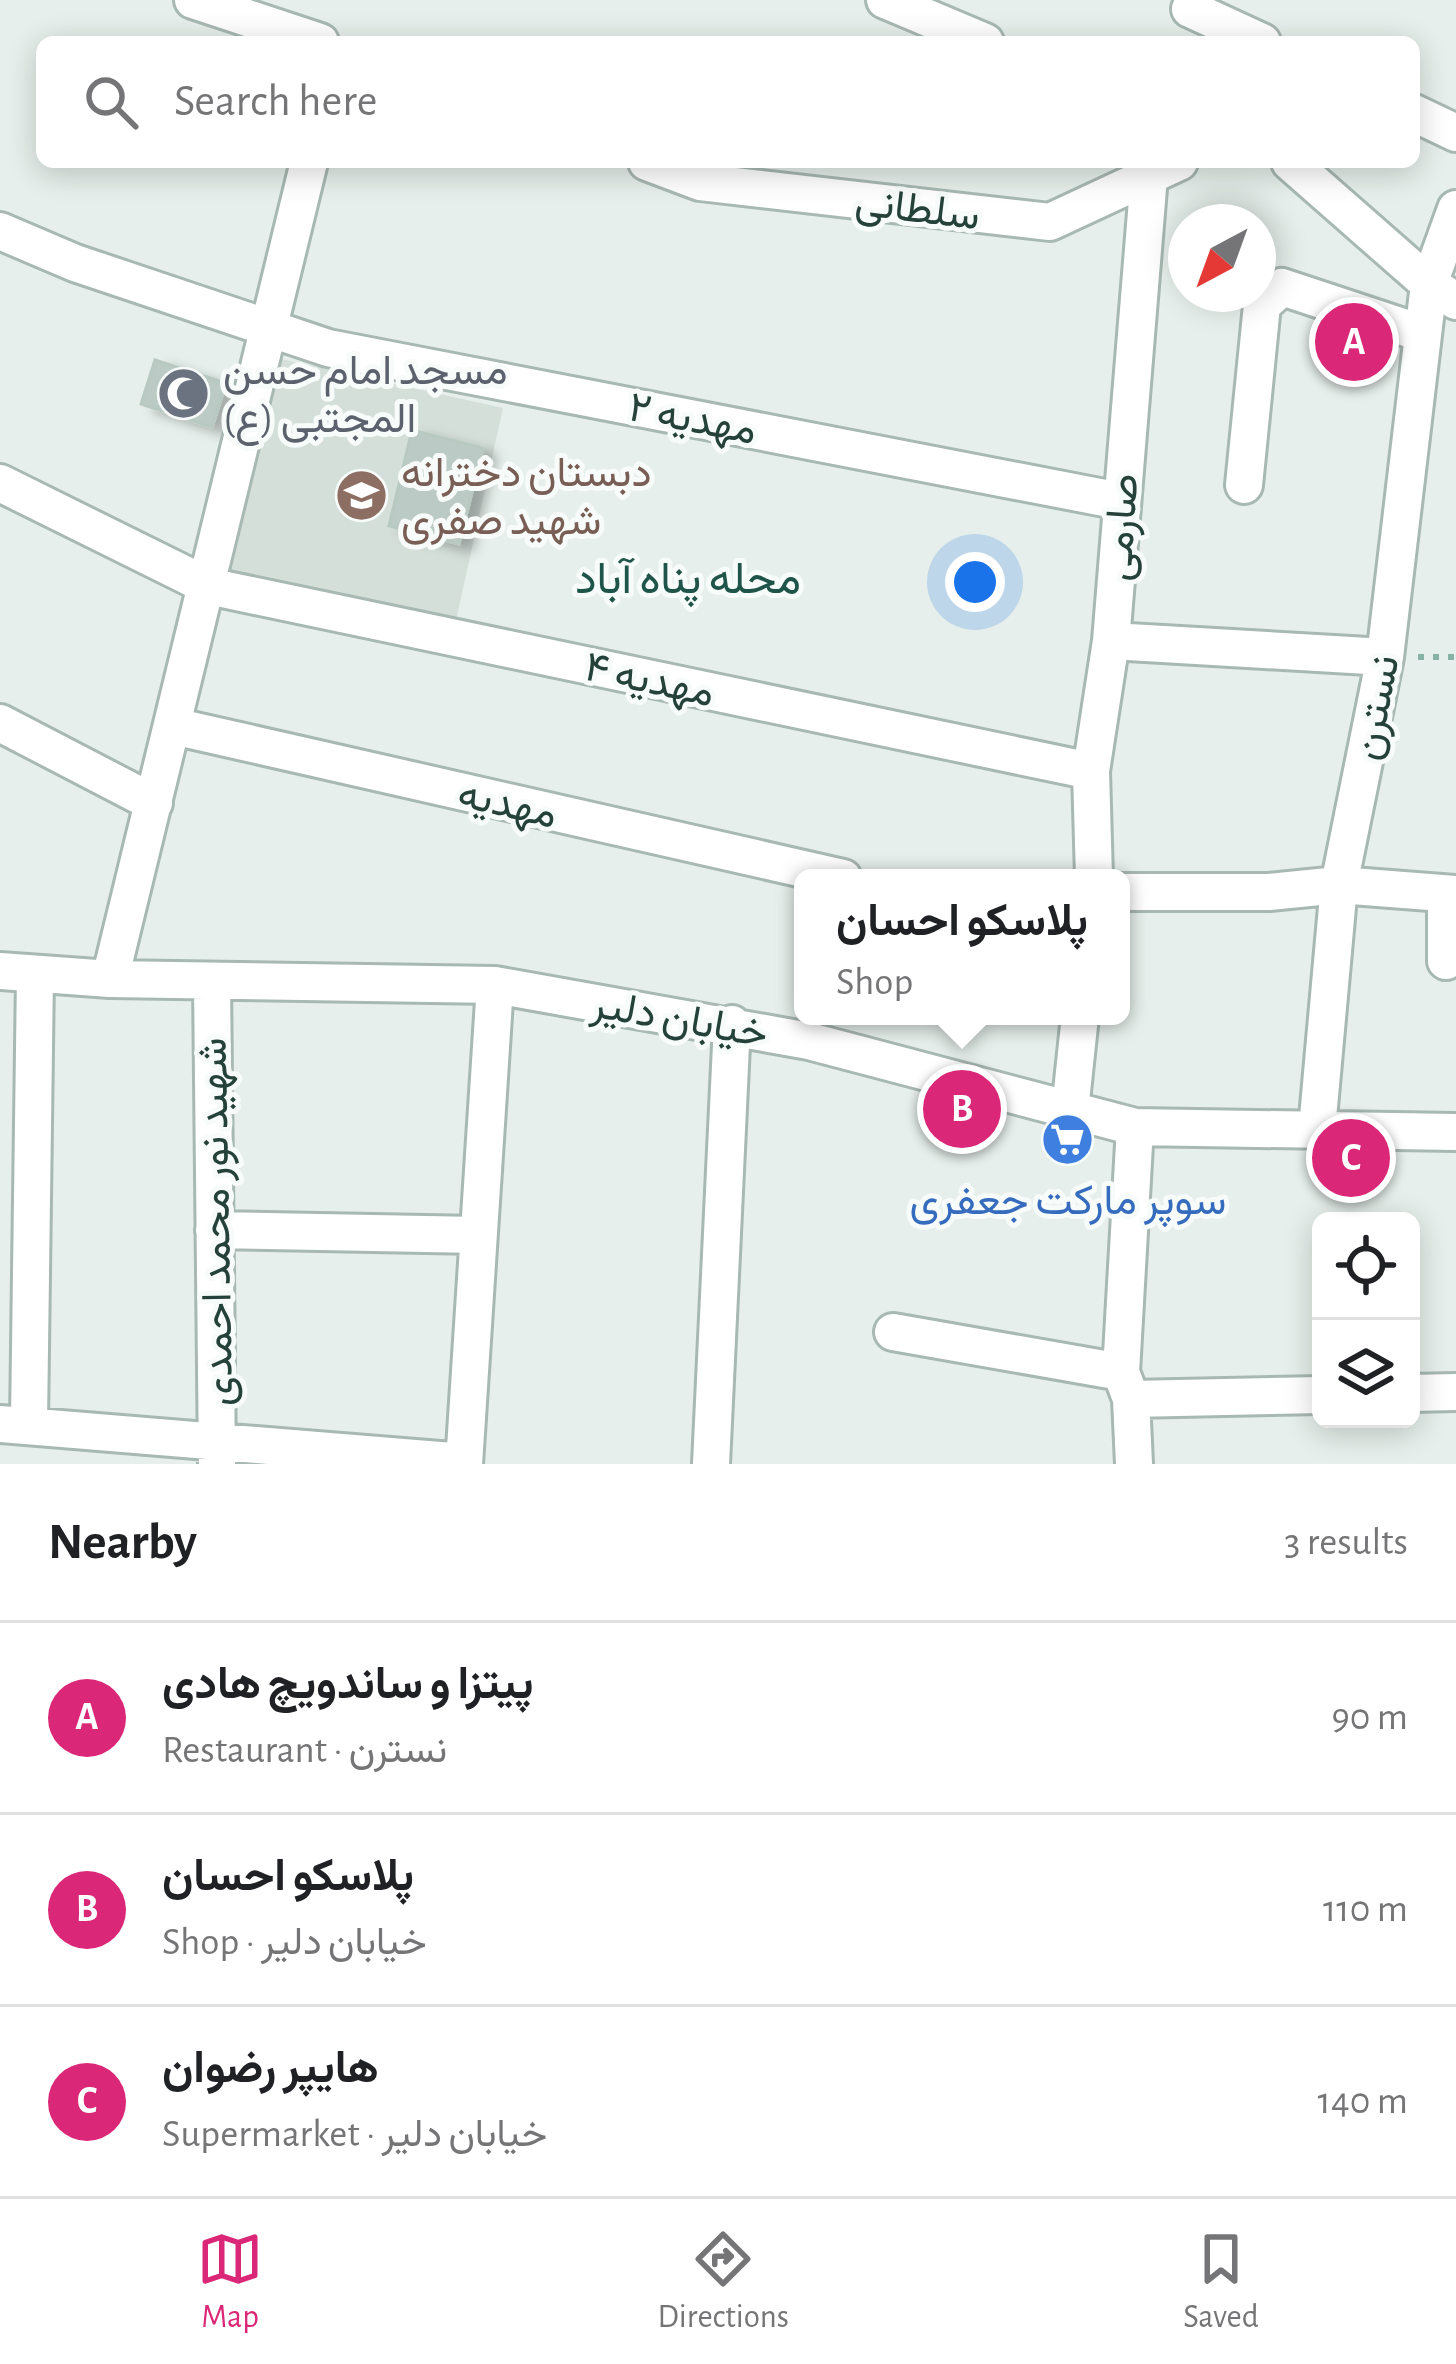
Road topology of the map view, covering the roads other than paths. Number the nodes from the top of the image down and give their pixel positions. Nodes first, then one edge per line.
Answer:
1 (193, 0) edge
2 (885, 0) edge
3 (1194, 17) edge
4 (302, 36) edge
5 (971, 36) edge
6 (1246, 36) edge
7 (1420, 116) edge
8 (1456, 133) edge
9 (308, 168) edge
10 (663, 168) edge
11 (1155, 168) edge
12 (1157, 168) edge
13 (1297, 168) edge
14 (1456, 209) edge
15 (0, 231) edge
16 (1442, 292) edge
17 (267, 331) junction
18 (1421, 333) junction
19 (0, 483) edge
20 (1244, 485) dead end
21 (1120, 501) junction
22 (208, 586) junction
23 (1111, 641) junction
24 (1385, 657) junction
25 (0, 723) edge
26 (173, 726) junction
27 (1091, 771) junction
28 (154, 803) junction
29 (803, 869) edge
30 (1094, 869) edge
31 (1339, 885) junction
32 (1130, 892) edge
33 (1451, 894) edge
34 (1446, 962) dead end
35 (18, 972) edge
36 (110, 979) junction
37 (212, 981) junction
38 (495, 985) junction
39 (732, 1024) junction
40 (1080, 1025) edge
41 (1070, 1110) junction
42 (1135, 1127) junction
43 (1317, 1129) junction
44 (1456, 1132) edge
45 (214, 1230) junction
46 (478, 1235) junction
47 (893, 1332) dead end
48 (1126, 1386) junction
49 (1456, 1392) edge
50 (1420, 1393) edge
51 (1312, 1395) edge
52 (14, 1424) edge
53 (217, 1452) edge
54 (464, 1463) edge
55 (711, 1464) edge
56 (1134, 1464) edge

1 - 4 street
2 - 5 street
3 - 6 street
7 - 8 street
9 - 17 street
10 - 11 street, سلطانی
12 - 21 street, صارمی
13 - 16 street
14 - 16 street, نسترن
15 - 17 street, مهدیه ۲
16 - 18 street, نسترن
17 - 21 street, مهدیه ۲
17 - 22 street
18 - 20 street
18 - 24 street, نسترن
19 - 22 street, مهدیه ۴
21 - 23 street, صارمی
22 - 26 street
22 - 27 street, مهدیه ۴
23 - 24 street
23 - 27 street, صارمی
24 - 31 street, نسترن
25 - 28 street
26 - 28 street
26 - 29 street, مهدیه
27 - 30 street, صارمی
28 - 36 street
31 - 32 street
31 - 33 street
31 - 43 street, نسترن
33 - 34 street
35 - 36 street, خیابان دلیر
35 - 52 street
36 - 37 street, خیابان دلیر
37 - 38 street, خیابان دلیر
37 - 45 street, شهید نور محمد احمدی
38 - 39 street, خیابان دلیر
38 - 46 street
39 - 41 street, خیابان دلیر
39 - 55 street
40 - 41 street
41 - 42 street, خیابان دلیر
42 - 43 street, خیابان دلیر
42 - 48 street
43 - 44 street, خیابان دلیر
45 - 46 street
45 - 53 street, شهید نور محمد احمدی
46 - 54 street
47 - 48 street
48 - 51 street
48 - 56 street
49 - 50 street
52 - 53 street
53 - 54 street

